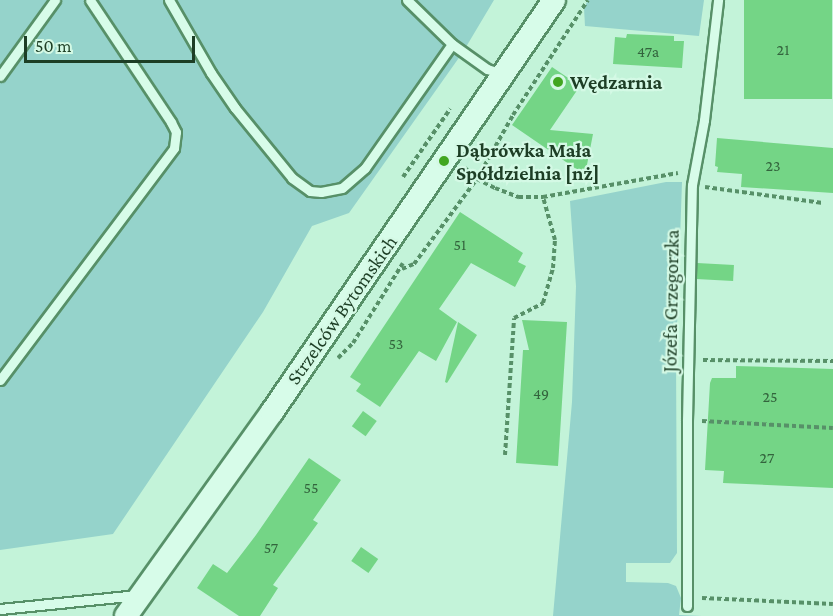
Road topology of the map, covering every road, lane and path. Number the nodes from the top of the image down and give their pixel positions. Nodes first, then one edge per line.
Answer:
1 (55, 0) edge
2 (90, 0) edge
3 (169, 0) edge
4 (407, 0) edge
5 (554, 0) edge
6 (588, 0) edge
7 (718, 0) edge
8 (452, 44) junction
9 (503, 74) junction
10 (0, 76) edge
11 (449, 153) junction
12 (694, 171) junction
13 (477, 179) junction
14 (692, 184) junction
15 (543, 198) junction
16 (824, 203) dead end
17 (401, 269) dead end
18 (688, 360) junction
19 (833, 362) edge
20 (0, 380) edge
21 (687, 420) junction
22 (833, 428) edge
23 (505, 455) dead end
24 (142, 595) junction
25 (687, 601) joint
26 (833, 604) edge
27 (0, 609) edge
28 (126, 616) edge

1 - 10 lane
2 - 20 lane
3 - 8 lane
4 - 8 lane
5 - 9 street, Strzelców Bytomskich
6 - 13 path
7 - 12 lane, Józefa Grzegorzka
8 - 9 lane
9 - 11 street, Strzelców Bytomskich
11 - 13 path
11 - 24 street, Strzelców Bytomskich
12 - 14 lane, Józefa Grzegorzka
12 - 15 path
13 - 15 path
13 - 17 path
14 - 16 path
14 - 18 lane, Józefa Grzegorzka
15 - 23 path
18 - 19 path
18 - 21 lane, Józefa Grzegorzka
21 - 22 path
21 - 25 lane, Józefa Grzegorzka
24 - 27 lane
24 - 28 street, Strzelców Bytomskich
25 - 26 path

